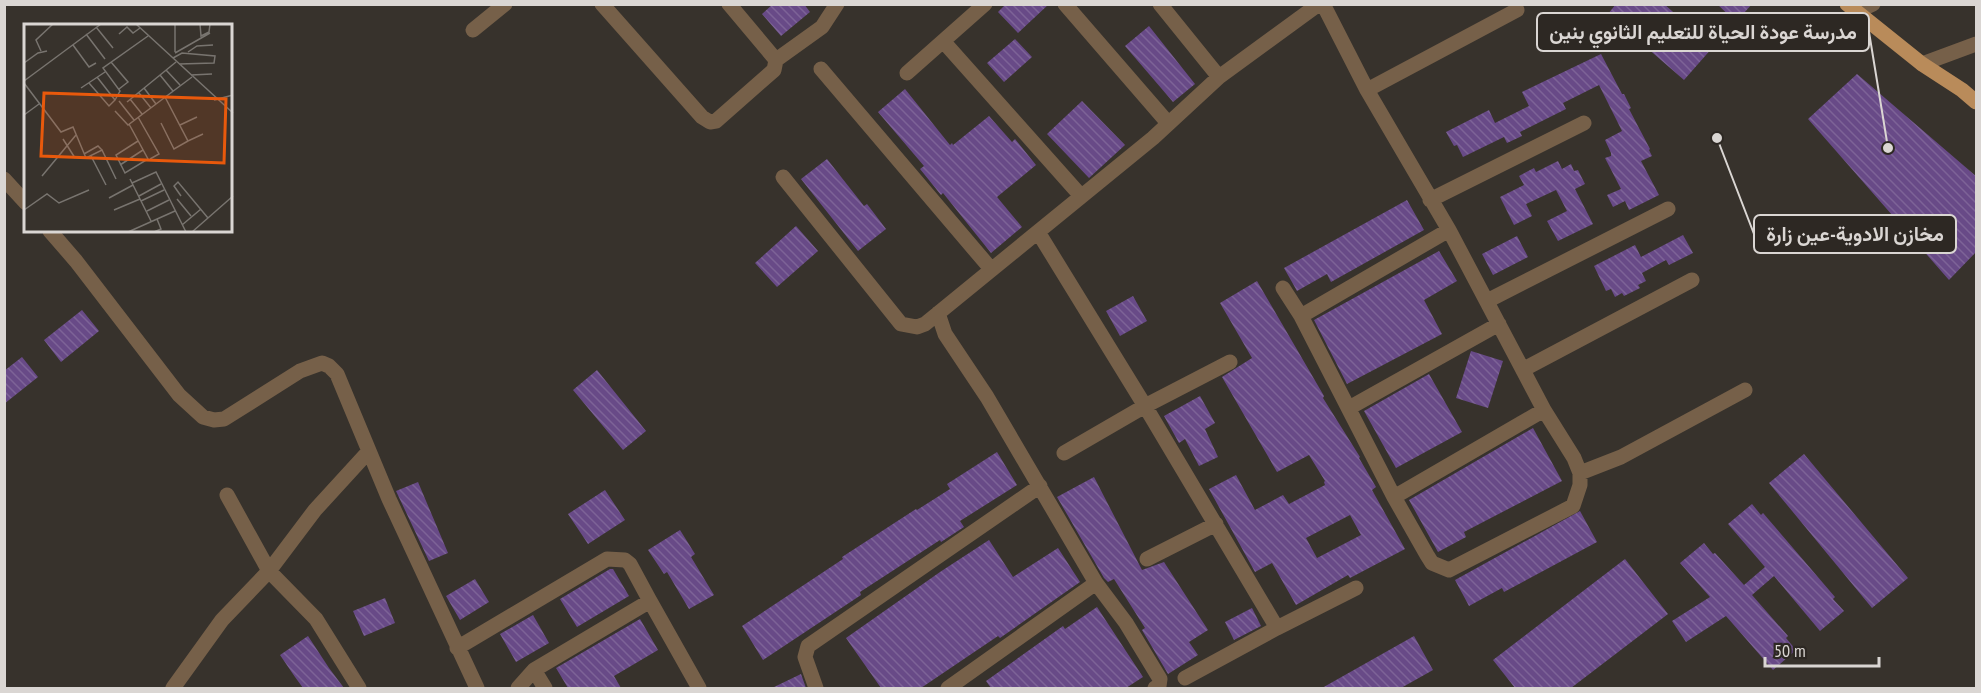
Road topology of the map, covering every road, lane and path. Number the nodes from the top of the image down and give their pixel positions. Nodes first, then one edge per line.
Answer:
1 (505, 4) edge
2 (603, 4) edge
3 (729, 4) edge
4 (837, 4) edge
5 (985, 4) edge
6 (1065, 4) edge
7 (1160, 4) edge
8 (1321, 4) edge
9 (1873, 4) edge
10 (1852, 8) edge
11 (1517, 10) dead end
12 (473, 30) dead end
13 (944, 41) junction
14 (1977, 44) edge
15 (776, 60) junction
16 (1922, 64) junction
17 (821, 69) dead end
18 (907, 73) dead end
19 (1219, 78) junction
20 (1367, 90) junction
21 (1977, 102) edge
22 (1168, 123) junction
23 (1584, 123) dead end
24 (783, 177) dead end
25 (4, 179) edge
26 (1081, 196) junction
27 (1430, 200) junction
28 (24, 201) edge
29 (1668, 209) dead end
30 (1449, 230) junction
31 (51, 232) edge
32 (1038, 232) junction
33 (991, 269) junction
34 (1692, 280) dead end
35 (1283, 288) dead end
36 (1487, 301) junction
37 (938, 314) junction
38 (1300, 316) junction
39 (1499, 324) junction
40 (1230, 362) dead end
41 (1524, 369) junction
42 (1745, 390) dead end
43 (1145, 406) junction
44 (1348, 408) junction
45 (1544, 410) junction
46 (369, 451) junction
47 (1064, 453) dead end
48 (1580, 473) junction
49 (1040, 486) junction
50 (227, 495) dead end
51 (1394, 497) junction
52 (1216, 524) junction
53 (1147, 559) dead end
54 (269, 571) junction
55 (1096, 583) junction
56 (1356, 588) dead end
57 (650, 601) junction
58 (1277, 628) junction
59 (457, 648) junction
60 (534, 670) junction
61 (1185, 678) dead end
62 (173, 688) edge
63 (359, 688) edge
64 (477, 688) edge
65 (518, 688) edge
66 (546, 688) edge
67 (699, 688) edge
68 (816, 688) edge
69 (948, 688) edge
70 (1155, 688) edge

1 - 12 street
2 - 15 street
3 - 15 street
4 - 15 street
5 - 13 street
6 - 22 street
7 - 19 street
8 - 19 street
8 - 20 street
9 - 10 street
10 - 16 main road
11 - 20 street
13 - 18 street
13 - 26 street
14 - 16 street
16 - 21 main road
17 - 33 street
19 - 22 street
20 - 27 street
22 - 26 street
23 - 27 street
24 - 37 street
25 - 28 street
26 - 32 street
27 - 30 street
29 - 36 street
30 - 36 street
30 - 38 street
31 - 46 street
32 - 33 street
32 - 43 street
33 - 37 street
34 - 41 street
35 - 38 street
36 - 39 street
37 - 49 street
38 - 44 street
39 - 41 street
39 - 44 street
40 - 43 street
41 - 45 street
42 - 48 street
43 - 47 street
43 - 52 street
44 - 51 street
45 - 48 street
45 - 51 street
46 - 54 street
46 - 59 street
48 - 51 street
49 - 55 street
49 - 68 street
50 - 54 street
52 - 53 street
52 - 58 street
54 - 62 street
54 - 63 street
55 - 69 street
55 - 70 street
56 - 58 street
57 - 59 street
57 - 60 street
57 - 67 street
58 - 61 street
59 - 64 street
60 - 65 street
60 - 66 street

